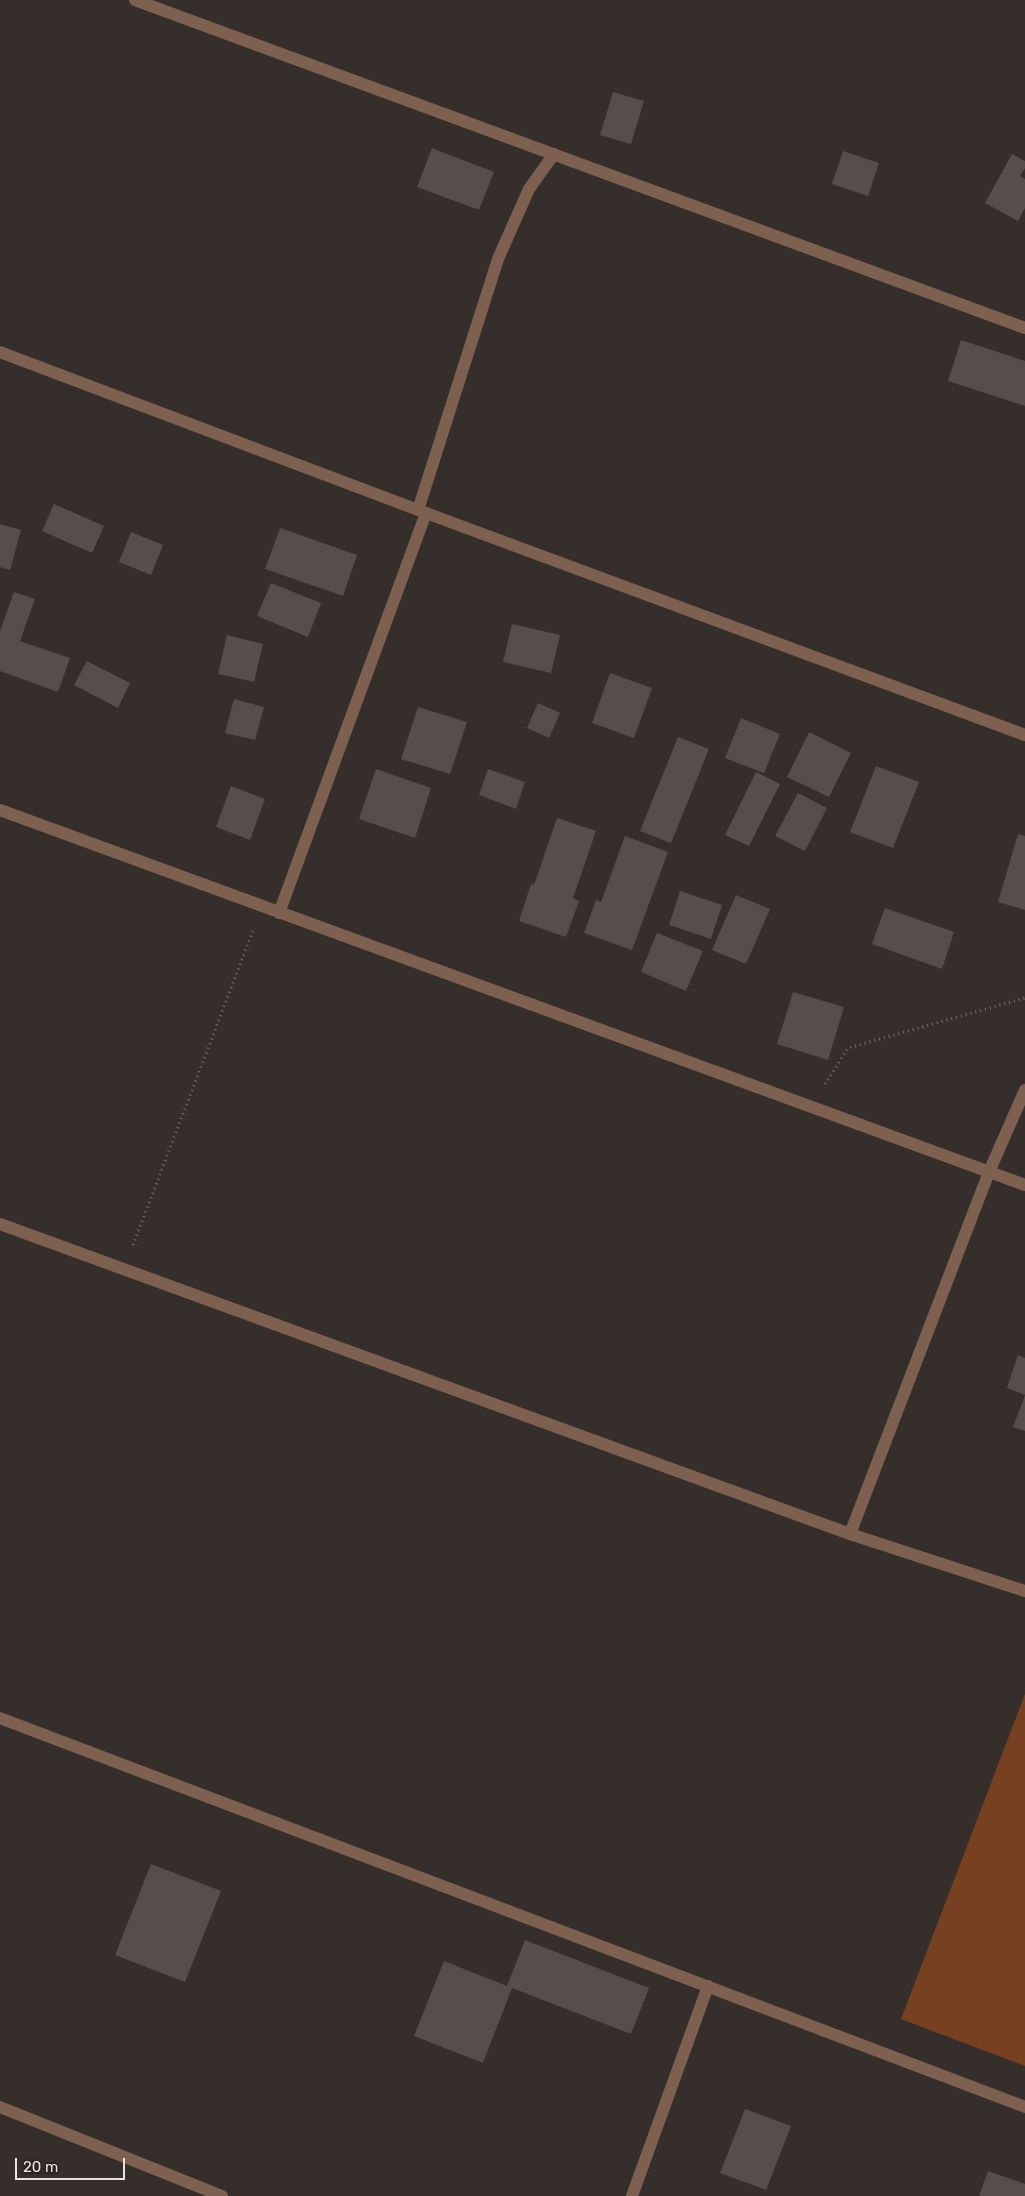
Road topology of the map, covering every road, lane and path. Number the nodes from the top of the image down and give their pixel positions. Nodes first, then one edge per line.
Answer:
1 (135, 0) edge
2 (554, 154) junction
3 (1025, 328) edge
4 (0, 352) edge
5 (422, 512) junction
6 (1025, 735) edge
7 (0, 810) edge
8 (262, 907) junction
9 (279, 913) junction
10 (1025, 998) edge
11 (1025, 1090) edge
12 (809, 1107) junction
13 (989, 1172) junction
14 (1025, 1185) edge
15 (0, 1224) edge
16 (124, 1269) junction
17 (850, 1534) junction
18 (1025, 1591) edge
19 (0, 1718) edge
20 (708, 1986) junction
21 (1025, 2106) edge
22 (0, 2107) edge
23 (222, 2196) edge
24 (632, 2196) edge

1 - 2 street
2 - 3 street
2 - 5 street
4 - 5 street
5 - 6 street
5 - 9 street
7 - 8 street
8 - 9 street
8 - 16 path
9 - 12 street
10 - 12 path
11 - 13 street
12 - 13 street
13 - 14 street
13 - 17 street
15 - 16 street
16 - 17 street
17 - 18 street
19 - 20 street
20 - 21 street
20 - 24 street
22 - 23 street

